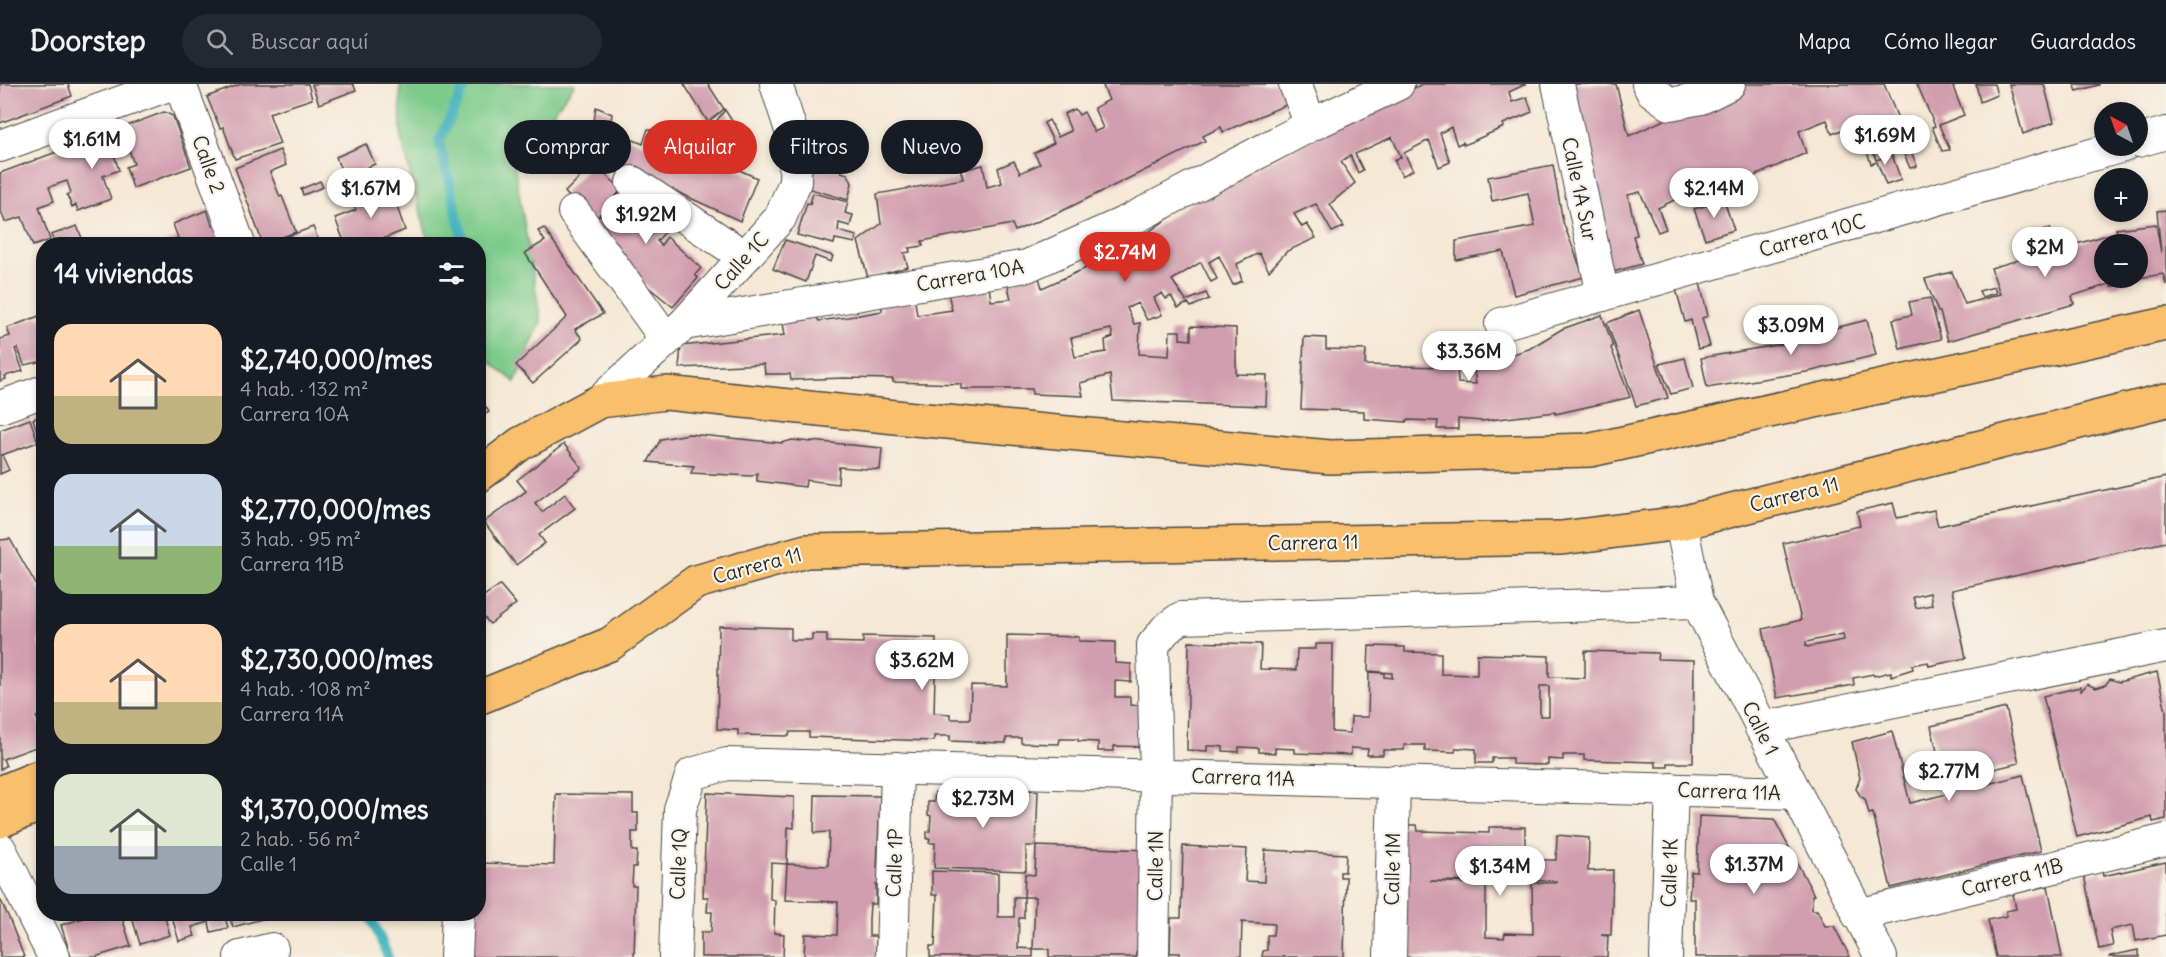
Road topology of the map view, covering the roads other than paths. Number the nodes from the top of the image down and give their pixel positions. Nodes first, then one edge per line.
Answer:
1 (171, 84) edge
2 (180, 84) edge
3 (776, 84) edge
4 (1295, 84) edge
5 (1398, 84) edge
6 (1557, 84) edge
7 (1729, 84) edge
8 (1659, 94) edge
9 (1311, 125) junction
10 (2166, 133) edge
11 (2148, 138) edge
12 (0, 146) edge
13 (2094, 154) edge
14 (632, 182) dead end
15 (574, 212) dead end
16 (236, 237) edge
17 (745, 257) junction
18 (1603, 295) junction
19 (1501, 324) dead end
20 (2166, 324) edge
21 (675, 331) junction
22 (36, 394) edge
23 (600, 400) junction
24 (2166, 400) edge
25 (0, 407) edge
26 (486, 471) edge
27 (1681, 523) junction
28 (1697, 602) junction
29 (2166, 646) edge
30 (486, 695) edge
31 (1761, 728) junction
32 (897, 768) junction
33 (692, 774) joint
34 (1156, 775) junction
35 (36, 778) edge
36 (1394, 781) junction
37 (1672, 789) junction
38 (0, 793) edge
39 (1795, 793) junction
40 (36, 806) edge
41 (0, 821) edge
42 (2166, 840) edge
43 (0, 849) edge
44 (1858, 915) junction
45 (458, 921) edge
46 (272, 950) dead end
47 (54, 957) edge
48 (240, 957) edge
49 (456, 957) edge
50 (675, 957) edge
51 (892, 957) edge
52 (1153, 957) edge
53 (1390, 957) edge
54 (1666, 957) edge
55 (1881, 957) edge

1 - 12 street
2 - 16 street, Calle 2
3 - 17 street, Calle 1C
4 - 9 street
5 - 9 street, Carrera 10A
6 - 18 street, Calle 1A Sur
7 - 8 street
9 - 21 street, Carrera 10A
10 - 11 street
13 - 18 street, Carrera 10C
14 - 17 street
15 - 21 street
17 - 21 street, Calle 1C
18 - 19 street, Carrera 10C
20 - 23 main road
21 - 23 street, Calle 1C
22 - 25 street
23 - 26 main road
24 - 27 main road, Carrera 11
27 - 28 street, Calle 1
27 - 30 main road, Carrera 11
28 - 31 street, Calle 1
28 - 34 street, Calle 1N
29 - 31 street
31 - 39 street, Calle 1
32 - 33 street, Carrera 11A
32 - 34 street, Carrera 11A
32 - 51 street, Calle 1P
33 - 50 street, Calle 1Q
34 - 36 street, Carrera 11A
34 - 52 street, Calle 1N
35 - 38 main road
36 - 37 street, Carrera 11A
36 - 53 street, Calle 1M
37 - 39 street, Carrera 11A
37 - 54 street, Calle 1K
39 - 44 street, Calle 1
40 - 41 main road
42 - 44 street, Carrera 11B
43 - 47 street
44 - 55 street, Calle 1
45 - 49 street
46 - 48 street

